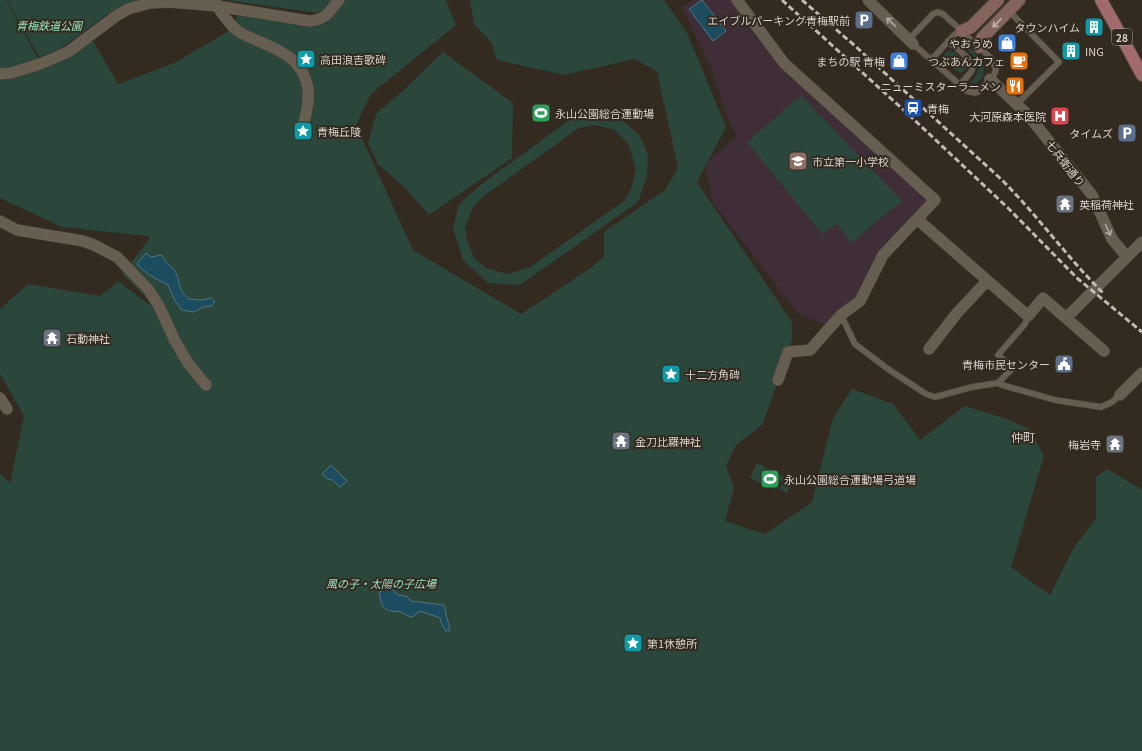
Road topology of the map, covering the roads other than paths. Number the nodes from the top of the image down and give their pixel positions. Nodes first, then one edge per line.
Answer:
1 (339, 0) edge
2 (737, 0) edge
3 (868, 0) edge
4 (998, 0) edge
5 (1019, 0) edge
6 (1101, 0) edge
7 (216, 3) edge
8 (1009, 11) junction
9 (962, 31) junction
10 (948, 41) junction
11 (914, 44) junction
12 (980, 47) junction
13 (931, 60) junction
14 (0, 74) edge
15 (1142, 75) edge
16 (990, 80) junction
17 (960, 85) junction
18 (1017, 104) junction
19 (303, 128) dead end
20 (918, 219) junction
21 (0, 221) edge
22 (1142, 242) edge
23 (1127, 257) junction
24 (987, 281) junction
25 (841, 315) junction
26 (1028, 316) junction
27 (1066, 318) junction
28 (930, 349) dead end
29 (1104, 351) dead end
30 (1142, 373) edge
31 (778, 380) dead end
32 (998, 383) junction
33 (206, 385) dead end
34 (1120, 395) joint
35 (0, 398) edge
36 (7, 409) dead end

1 - 7 street
2 - 20 street
11 -> 3 street
4 - 8 street
4 - 9 main road
5 - 8 main road
6 - 15 main road, 28
7 - 14 street
7 - 19 street
8 -> 12 main road
8 - 18 lane
9 - 10 lane
9 - 11 lane
9 - 12 lane
10 - 13 lane
10 - 17 lane
11 - 13 lane
12 - 16 lane
13 - 17 lane
16 - 17 lane
16 - 18 street, 七兵衛通り
18 -> 23 street, 七兵衛通り
20 - 24 street
20 - 25 street
21 - 33 street
22 - 23 street
23 - 27 street
24 - 26 street
24 - 28 street
25 - 31 street
25 - 32 lane
26 - 27 street
26 - 32 lane
27 - 29 street
30 - 34 street
32 - 34 lane
35 - 36 street

